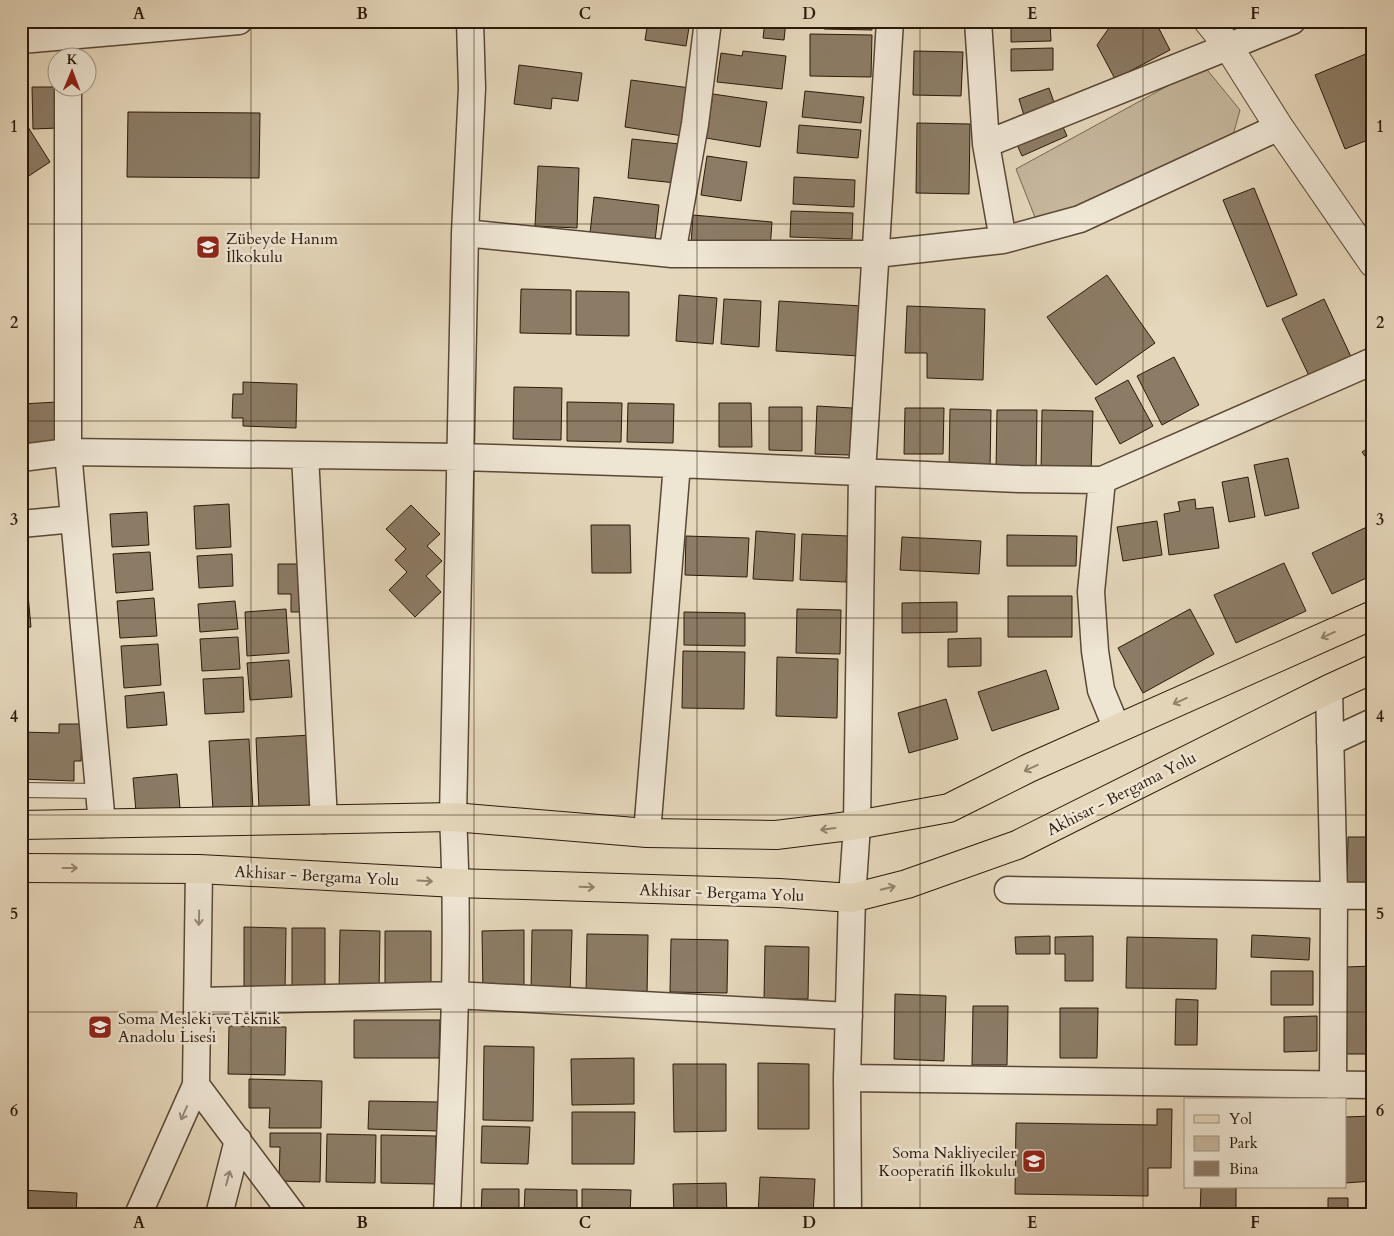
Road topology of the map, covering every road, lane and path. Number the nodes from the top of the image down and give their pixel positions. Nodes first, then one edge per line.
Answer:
1 (240, 21) edge
2 (470, 21) edge
3 (708, 21) edge
4 (890, 21) edge
5 (978, 21) edge
6 (1208, 21) edge
7 (1292, 21) edge
8 (68, 38) edge
9 (21, 40) edge
10 (1228, 46) junction
11 (68, 98) edge
12 (1279, 127) junction
13 (986, 144) junction
14 (465, 232) junction
15 (1003, 240) junction
16 (672, 254) junction
17 (876, 254) junction
18 (1373, 264) edge
19 (1373, 360) edge
20 (68, 452) junction
21 (305, 455) junction
22 (460, 457) junction
23 (21, 458) edge
24 (677, 464) junction
25 (862, 472) junction
26 (1102, 480) junction
27 (74, 519) junction
28 (21, 524) edge
29 (1373, 615) edge
30 (1373, 669) edge
31 (1329, 689) junction
32 (1373, 722) edge
33 (1117, 729) junction
34 (1330, 742) junction
35 (21, 790) edge
36 (99, 791) junction
37 (453, 817) junction
38 (324, 820) junction
39 (102, 824) junction
40 (857, 825) junction
41 (21, 826) edge
42 (647, 833) junction
43 (21, 868) edge
44 (199, 869) junction
45 (456, 883) junction
46 (1008, 890) dead end
47 (1334, 895) junction
48 (1373, 896) edge
49 (852, 898) junction
50 (455, 995) junction
51 (198, 1001) junction
52 (850, 1016) junction
53 (847, 1078) junction
54 (196, 1085) junction
55 (1373, 1085) edge
56 (1333, 1086) junction
57 (238, 1140) junction
58 (138, 1215) edge
59 (219, 1215) edge
60 (293, 1215) edge
61 (447, 1215) edge
62 (848, 1215) edge

1 - 8 street
2 - 14 street
3 - 16 street
4 - 17 street
5 - 13 street
6 - 10 street
7 - 10 street
8 - 9 street
10 - 12 street
10 - 13 street
11 - 20 street
12 - 15 street
12 - 18 street
13 - 15 street
14 - 16 street
14 - 22 street
15 - 17 street
16 - 17 street
17 - 25 street
19 - 26 street
20 - 21 street
20 - 23 street
20 - 27 street
21 - 22 street
21 - 38 street
22 - 24 street
22 - 37 street
24 - 25 street
24 - 42 street
25 - 26 street
25 - 40 street
26 - 33 street
27 - 28 street
27 - 36 street
29 -> 33 main road
30 - 31 main road, Akhisar - Bergama Yolu
31 - 34 street
49 -> 31 main road, Akhisar - Bergama Yolu
32 - 34 street
33 -> 40 main road
34 - 47 street
35 - 36 lane
36 - 39 street
37 - 38 main road
37 - 42 main road
37 - 45 street
38 - 39 main road
39 - 41 main road
40 -> 42 main road
40 - 49 street
43 -> 44 main road, Akhisar - Bergama Yolu
44 -> 45 main road, Akhisar - Bergama Yolu
44 -> 51 street
45 -> 49 main road, Akhisar - Bergama Yolu
45 - 50 street
46 - 47 street
47 - 48 street
47 - 56 street
49 - 52 street
50 - 51 street
50 - 52 street
50 - 61 street
51 - 54 street
52 - 53 street
53 - 56 street
53 - 62 street
54 - 57 street
54 -> 58 street
55 - 56 street
59 -> 57 street
57 - 60 street

